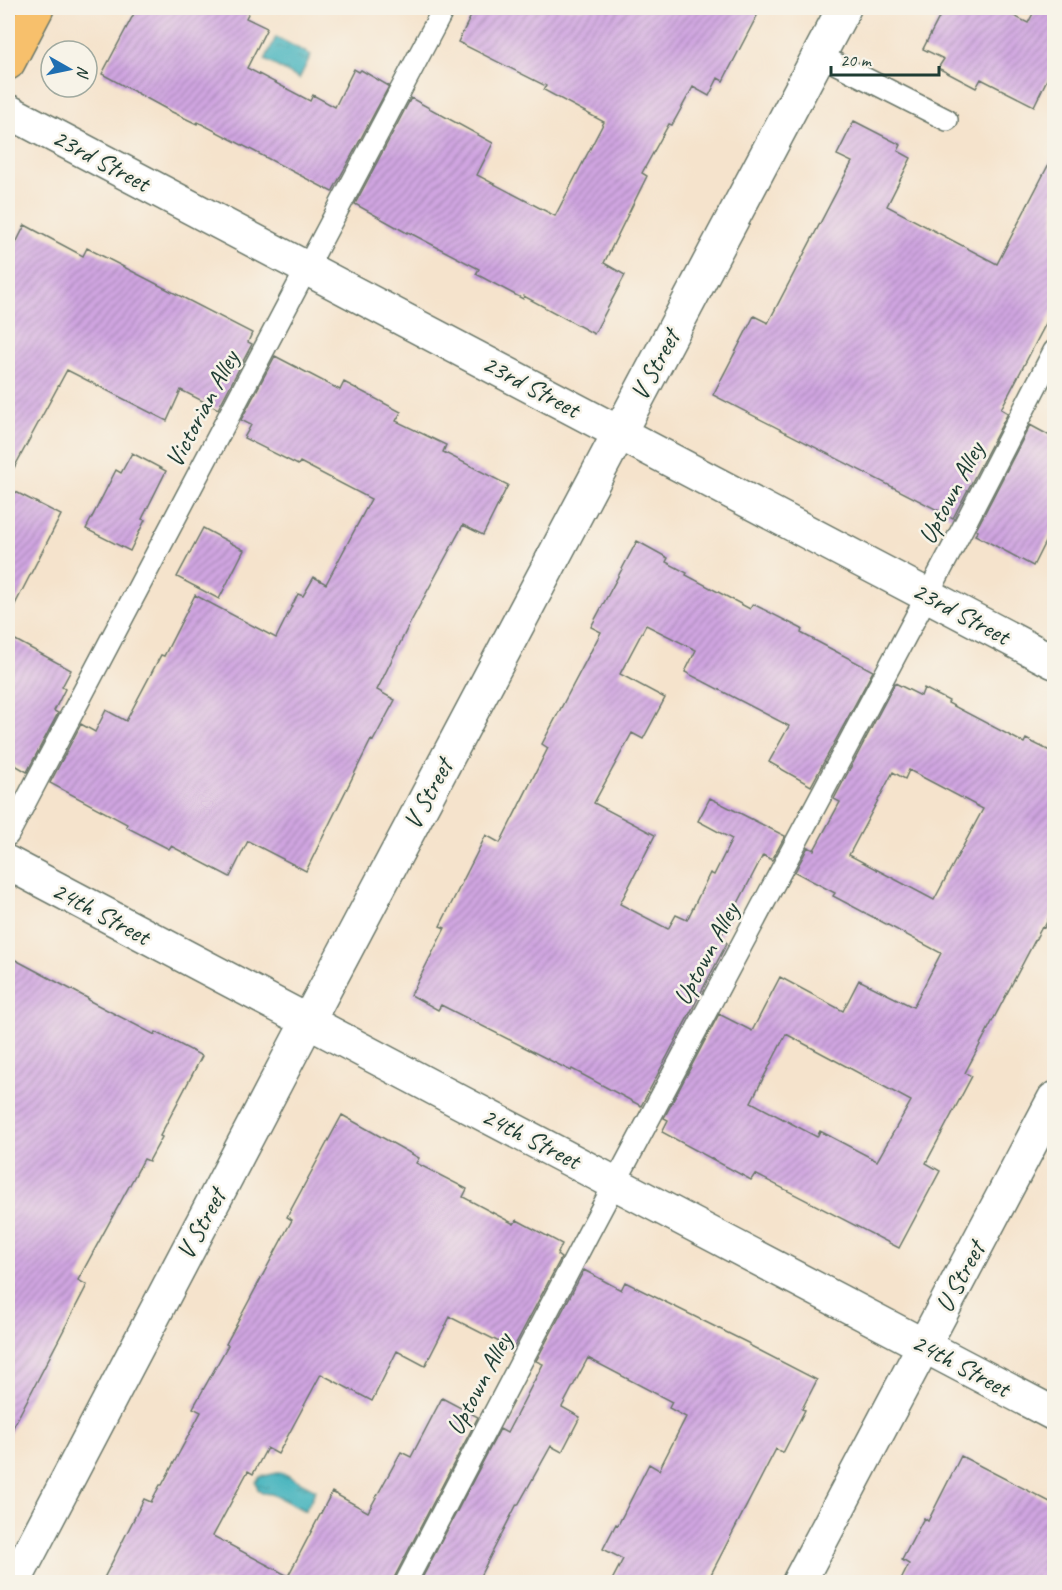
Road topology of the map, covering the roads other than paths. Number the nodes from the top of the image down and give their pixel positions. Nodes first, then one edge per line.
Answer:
1 (37, 8) edge
2 (444, 8) edge
3 (844, 8) edge
4 (819, 55) junction
5 (8, 63) edge
6 (8, 111) edge
7 (947, 120) dead end
8 (306, 267) junction
9 (1054, 351) edge
10 (619, 432) junction
11 (927, 595) junction
12 (1054, 662) edge
13 (8, 835) edge
14 (8, 863) edge
15 (307, 1023) junction
16 (1054, 1099) edge
17 (615, 1182) junction
18 (924, 1345) junction
19 (1054, 1414) edge
20 (14, 1582) edge
21 (406, 1582) edge
22 (800, 1582) edge

1 - 5 main road
2 - 8 lane, Victorian Alley
3 - 4 street, V Street
4 - 7 lane
4 - 10 street, V Street
6 - 8 street, 23rd Street
8 - 10 street, 23rd Street
8 - 13 lane, Victorian Alley
9 - 11 lane, Uptown Alley
10 - 11 street, 23rd Street
10 - 15 street, V Street
11 - 12 street, 23rd Street
11 - 17 lane, Uptown Alley
14 - 15 street, 24th Street
15 - 17 street, 24th Street
15 - 20 street, V Street
16 - 18 street, U Street
17 - 18 street, 24th Street
17 - 21 lane, Uptown Alley
18 - 19 street, 24th Street
18 - 22 street, U Street

